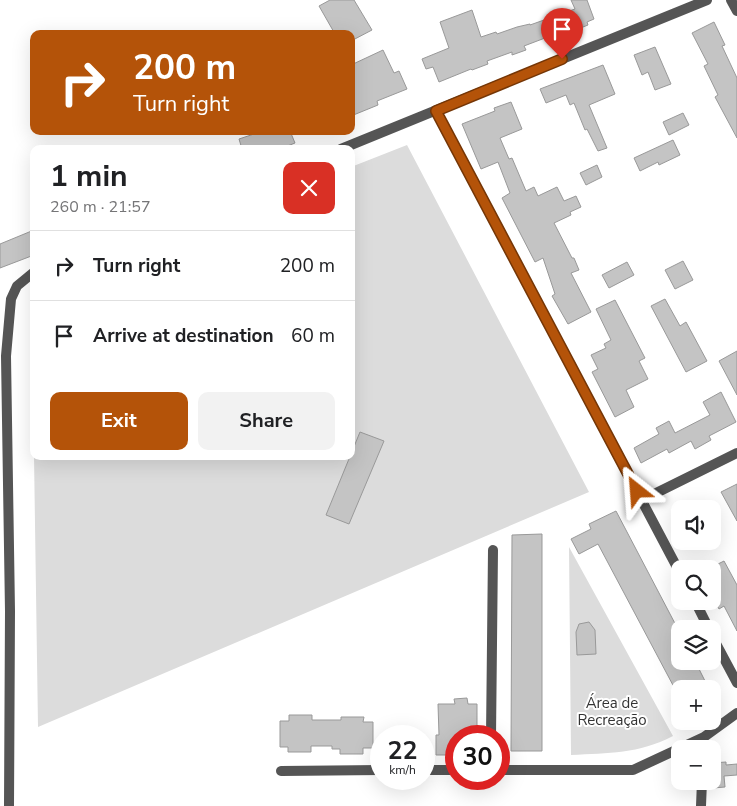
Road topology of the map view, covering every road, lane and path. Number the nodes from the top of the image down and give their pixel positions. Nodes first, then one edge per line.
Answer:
1 (707, 0) edge
2 (731, 0) edge
3 (737, 11) edge
4 (436, 111) junction
5 (351, 145) edge
6 (30, 275) edge
7 (3, 357) edge
8 (737, 453) edge
9 (642, 500) junction
10 (492, 550) dead end
11 (673, 560) edge
12 (721, 653) edge
13 (737, 683) edge
14 (737, 713) edge
15 (491, 725) edge
16 (704, 737) junction
17 (704, 740) edge
18 (370, 770) edge
19 (510, 770) edge
20 (281, 771) dead end
21 (702, 790) edge
22 (9, 806) edge
23 (701, 806) edge

1 - 4 street
2 - 3 street
4 - 5 street
4 - 9 street
6 - 7 street
7 - 22 street
8 - 9 street
9 - 11 street
10 - 15 street
12 - 13 street
14 - 16 street
16 - 17 street
16 - 19 street
18 - 20 street
21 - 23 street

